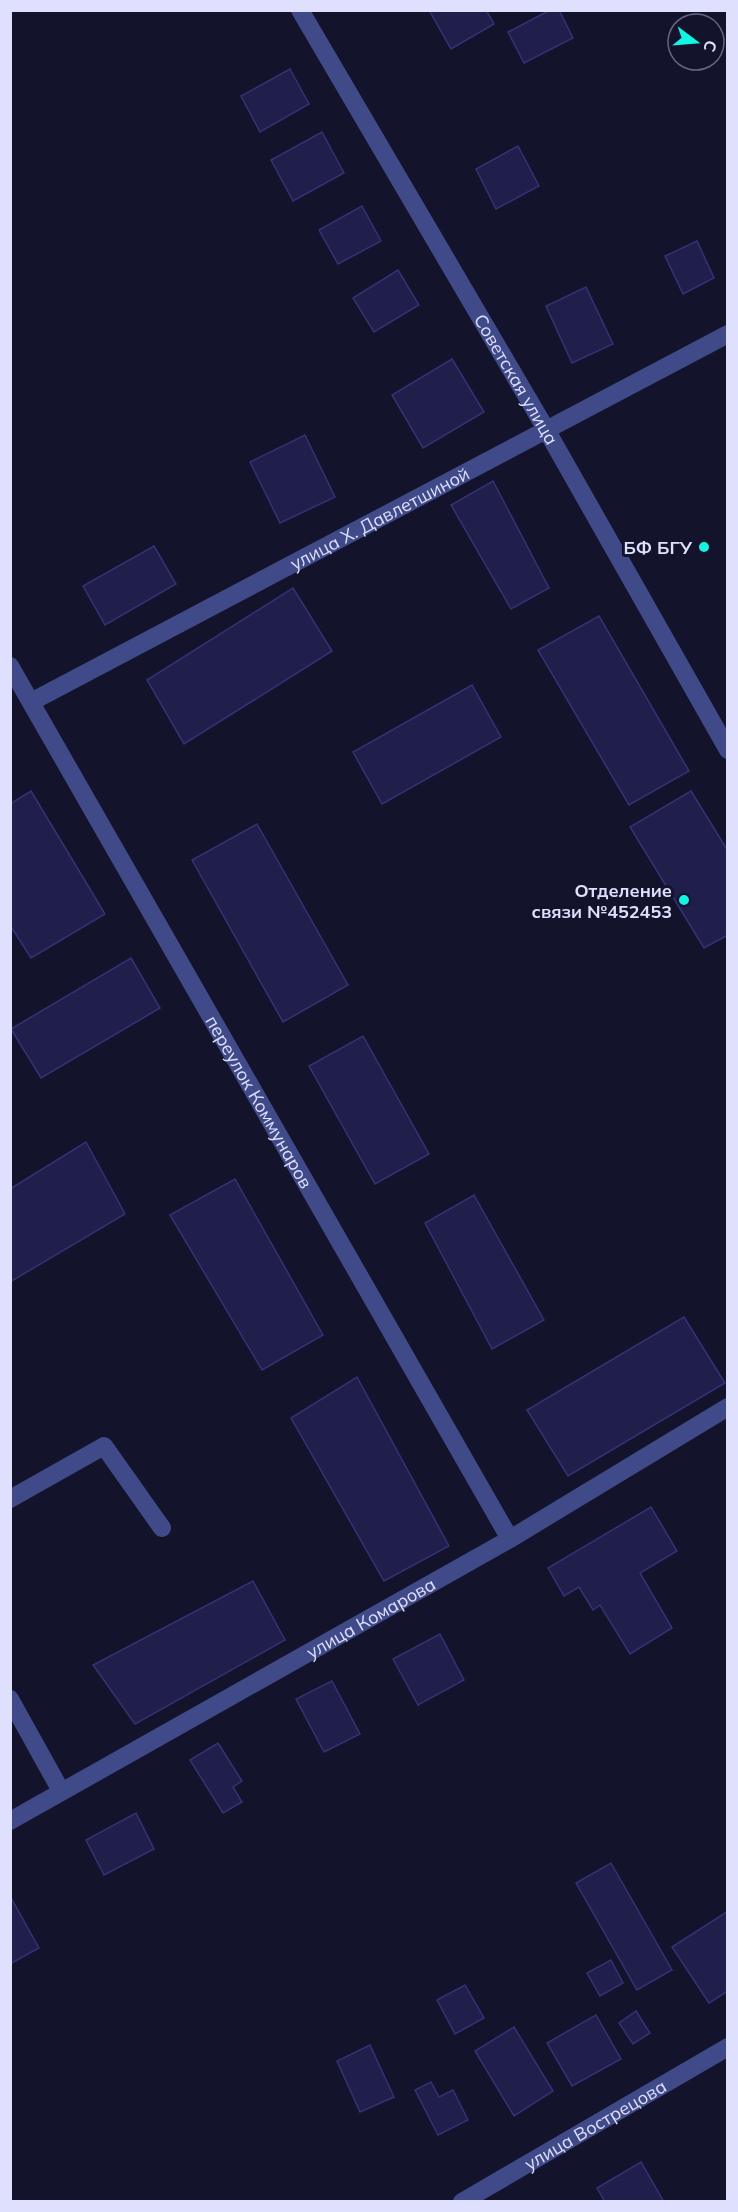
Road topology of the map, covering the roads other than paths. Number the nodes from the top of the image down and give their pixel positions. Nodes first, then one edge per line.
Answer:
1 (300, 10) edge
2 (728, 334) edge
3 (547, 431) junction
4 (10, 666) edge
5 (32, 702) junction
6 (728, 750) edge
7 (728, 1407) edge
8 (10, 1500) edge
9 (162, 1528) dead end
10 (510, 1539) junction
11 (10, 1699) edge
12 (61, 1791) junction
13 (10, 1821) edge
14 (728, 2047) edge
15 (462, 2202) edge

1 - 3 street, Советская улица
2 - 3 street, улица Х. Давлетшиной
3 - 5 street, улица Х. Давлетшиной
3 - 6 street, Советская улица
4 - 5 street, переулок Коммунаров
5 - 10 street, переулок Коммунаров
7 - 10 street, улица Комарова
8 - 9 street
10 - 12 street, улица Комарова
11 - 12 street
12 - 13 street, улица Комарова
14 - 15 street, улица Вострецова

